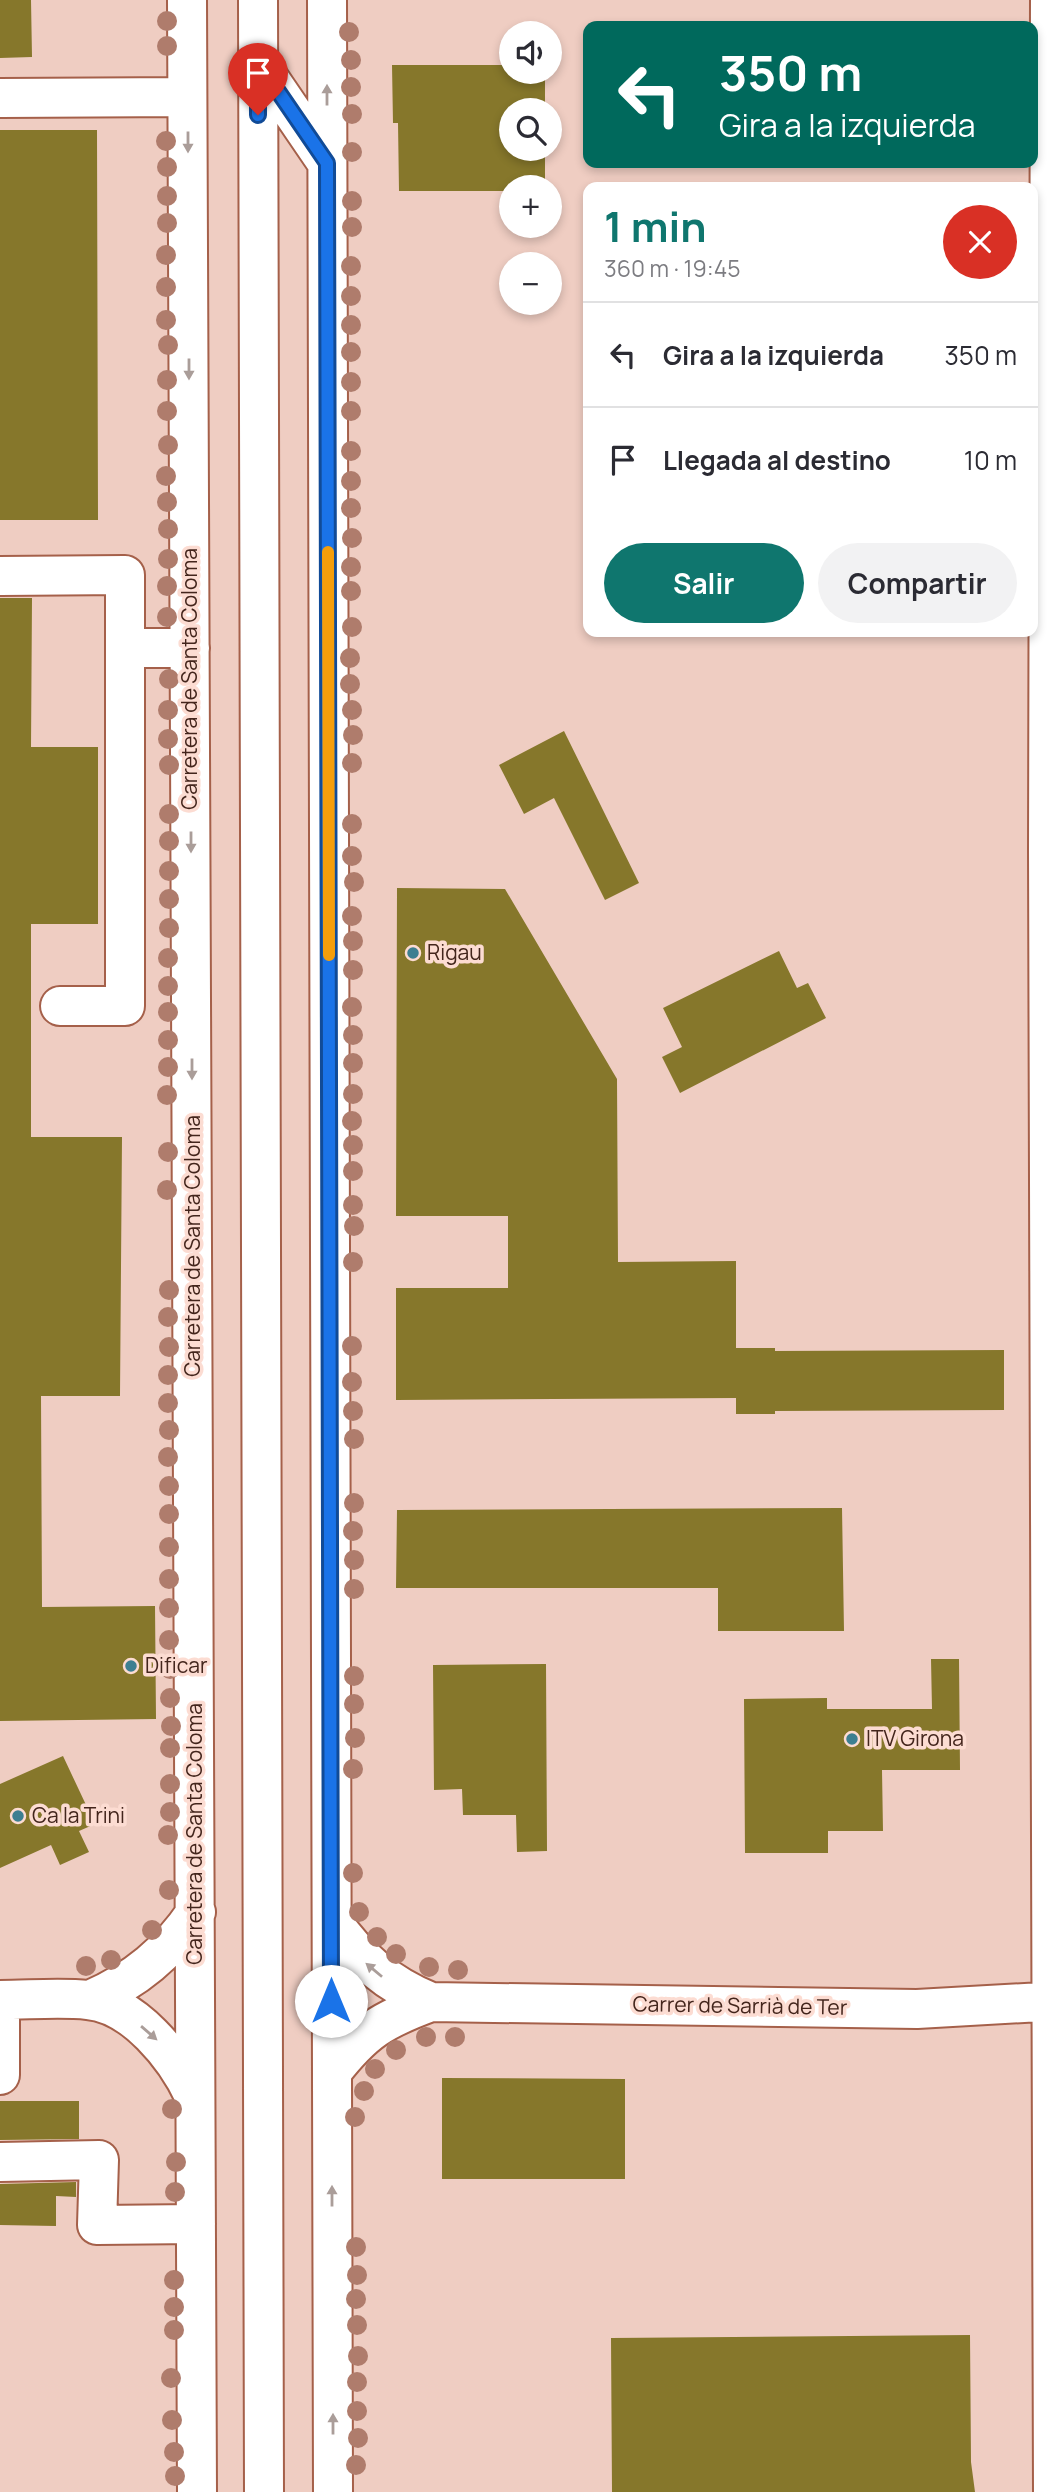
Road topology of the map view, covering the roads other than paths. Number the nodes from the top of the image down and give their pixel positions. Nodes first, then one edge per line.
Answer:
1 (187, 0) edge
2 (258, 0) edge
3 (327, 0) edge
4 (1050, 0) edge
5 (258, 62) junction
6 (187, 97) junction
7 (0, 98) edge
8 (327, 163) junction
9 (0, 576) edge
10 (125, 648) junction
11 (190, 648) junction
12 (1053, 796) edge
13 (60, 1006) dead end
14 (196, 1912) junction
15 (332, 1921) junction
16 (0, 2000) edge
17 (90, 2000) junction
18 (1054, 2001) edge
19 (431, 2002) junction
20 (0, 2014) edge
21 (332, 2072) junction
22 (0, 2075) edge
23 (194, 2097) junction
24 (0, 2162) edge
25 (196, 2224) junction
26 (197, 2492) edge
27 (264, 2492) edge
28 (333, 2492) edge
29 (1053, 2492) edge

1 - 6 street, Carretera de Santa Coloma
2 - 5 street
8 -> 3 street
4 - 12 street
5 - 8 street
5 - 27 street
6 - 7 street
6 -> 11 street, Carretera de Santa Coloma
8 - 15 street
9 - 10 street
10 - 11 street
10 - 13 street
11 -> 14 street, Carretera de Santa Coloma
12 - 18 street
14 - 17 street
14 - 23 street, Carretera de Santa Coloma
19 -> 15 street, Carrer de Sarrià de Ter
15 - 21 street
16 - 17 street
17 -> 23 street
18 - 19 street, Carrer de Sarrià de Ter
18 - 29 street
19 - 21 street, Carrer de Sarrià de Ter
20 - 22 street
28 -> 21 street
23 - 25 street, Carretera de Santa Coloma
24 - 25 street
25 - 26 street, Carretera de Santa Coloma

